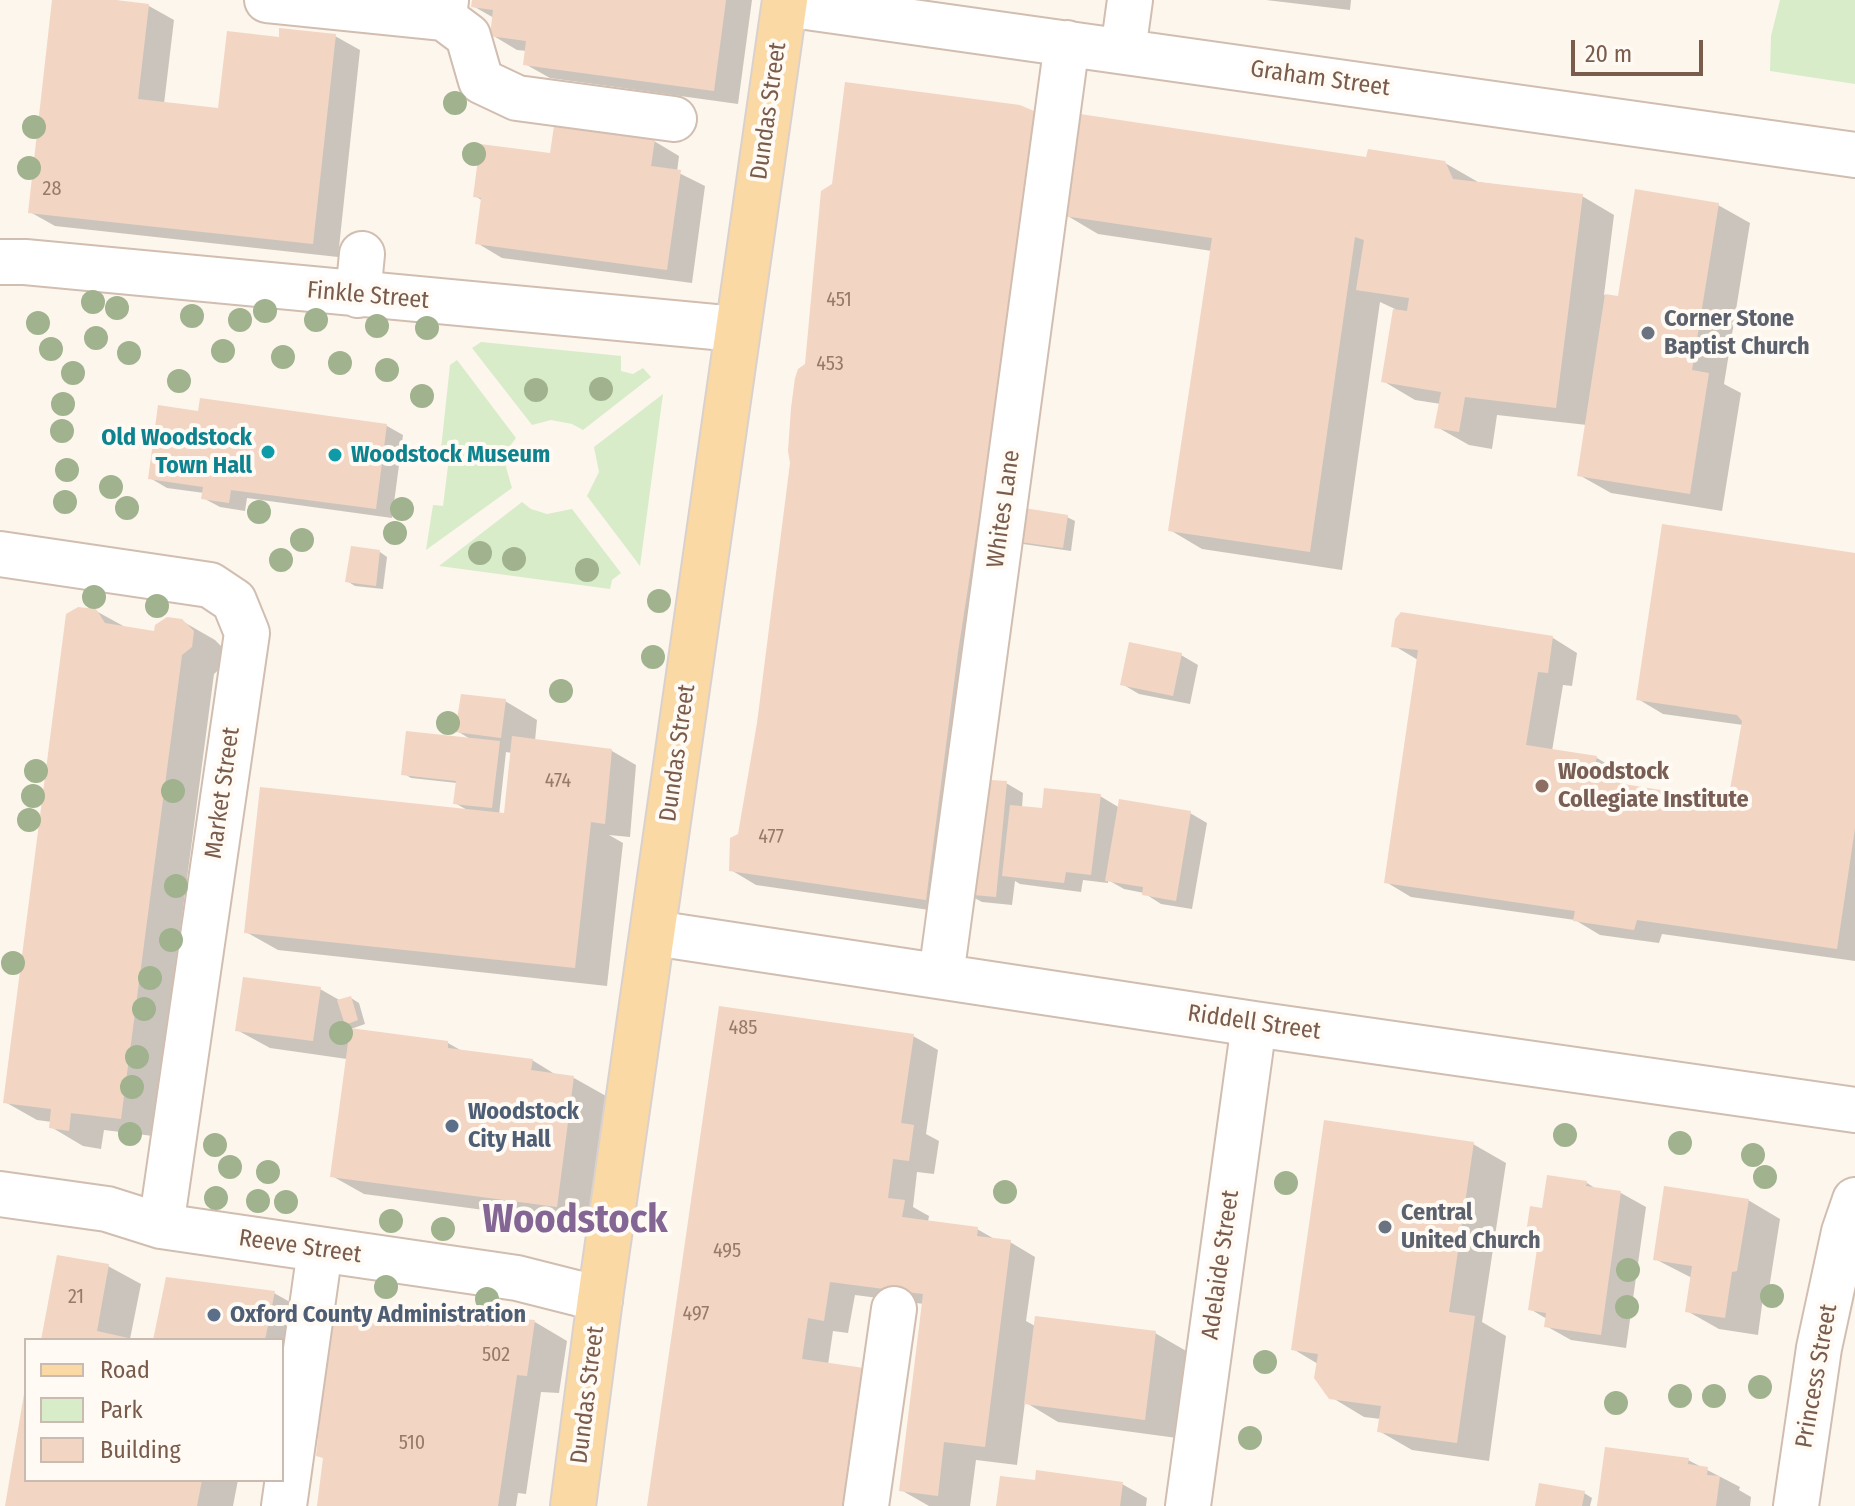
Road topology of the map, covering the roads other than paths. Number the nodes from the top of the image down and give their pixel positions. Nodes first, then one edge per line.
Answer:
1 (267, 0) edge
2 (1130, 0) edge
3 (785, 2) edge
4 (445, 9) edge
5 (1067, 43) junction
6 (1123, 51) junction
7 (674, 119) dead end
8 (1855, 155) edge
9 (0, 262) edge
10 (736, 329) junction
11 (0, 554) edge
12 (654, 933) junction
13 (941, 976) junction
14 (1254, 1024) junction
15 (1855, 1110) edge
16 (0, 1194) edge
17 (1855, 1200) edge
18 (161, 1226) junction
19 (320, 1250) junction
20 (600, 1299) junction
21 (894, 1309) dead end
22 (284, 1506) edge
23 (573, 1506) edge
24 (866, 1506) edge
25 (1188, 1506) edge
26 (1796, 1506) edge

1 - 4 street
2 - 6 street
3 - 5 street, Graham Street
3 - 10 main road, Dundas Street
4 - 7 street
5 - 6 street, Graham Street
5 - 13 street, Whites Lane
6 - 8 street, Graham Street
9 - 10 street, Finkle Street
10 - 12 main road, Dundas Street
11 - 18 street, Market Street
12 - 13 street, Riddell Street
12 - 20 main road, Dundas Street
13 - 14 street, Riddell Street
14 - 15 street, Riddell Street
14 - 25 street, Adelaide Street
16 - 18 street, Reeve Street
17 - 26 street, Princess Street
18 - 19 street, Reeve Street
19 - 20 street, Reeve Street
19 - 22 street
20 - 23 main road, Dundas Street
21 - 24 street

